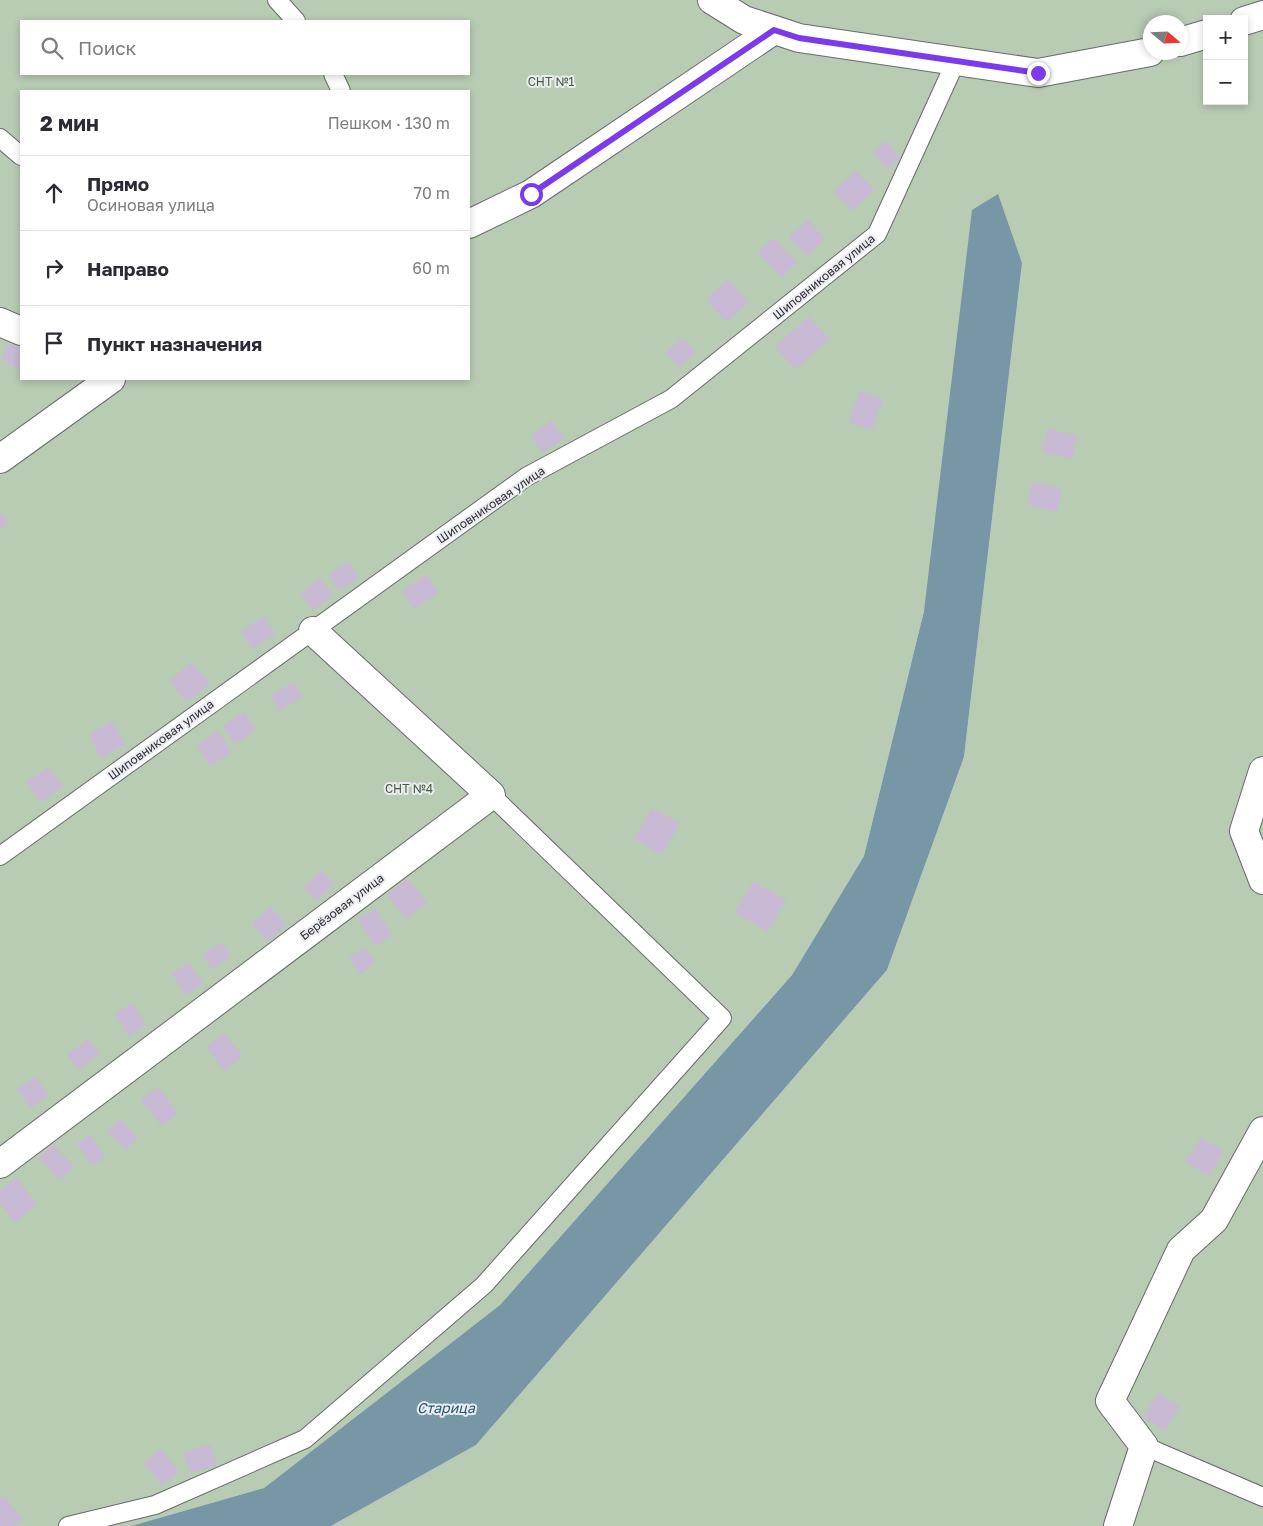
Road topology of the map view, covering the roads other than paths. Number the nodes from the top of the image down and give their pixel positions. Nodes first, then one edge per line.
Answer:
1 (277, 0) edge
2 (712, 0) edge
3 (1263, 15) edge
4 (295, 20) edge
5 (1248, 20) edge
6 (774, 30) junction
7 (1203, 35) edge
8 (1188, 40) edge
9 (1143, 53) edge
10 (956, 61) junction
11 (333, 75) edge
12 (341, 90) edge
13 (0, 138) edge
14 (20, 155) edge
15 (470, 224) edge
16 (0, 322) edge
17 (20, 332) edge
18 (110, 380) edge
19 (0, 459) edge
20 (313, 631) junction
21 (1263, 771) edge
22 (491, 795) junction
23 (0, 856) edge
24 (1263, 880) edge
25 (1263, 1130) edge
26 (0, 1164) edge
27 (1144, 1446) junction
28 (1263, 1497) edge
29 (68, 1526) edge
30 (1118, 1526) edge

1 - 4 lane
2 - 6 street
3 - 5 street
6 - 10 street
6 - 15 street
7 - 8 street
9 - 10 street
10 - 20 lane, Шиповниковая улица
11 - 12 lane
13 - 14 lane
16 - 17 street
18 - 19 street
20 - 22 street
20 - 23 lane, Шиповниковая улица
21 - 24 street
22 - 26 street, Берёзовая улица
22 - 29 lane
25 - 27 street
27 - 28 lane
27 - 30 street

